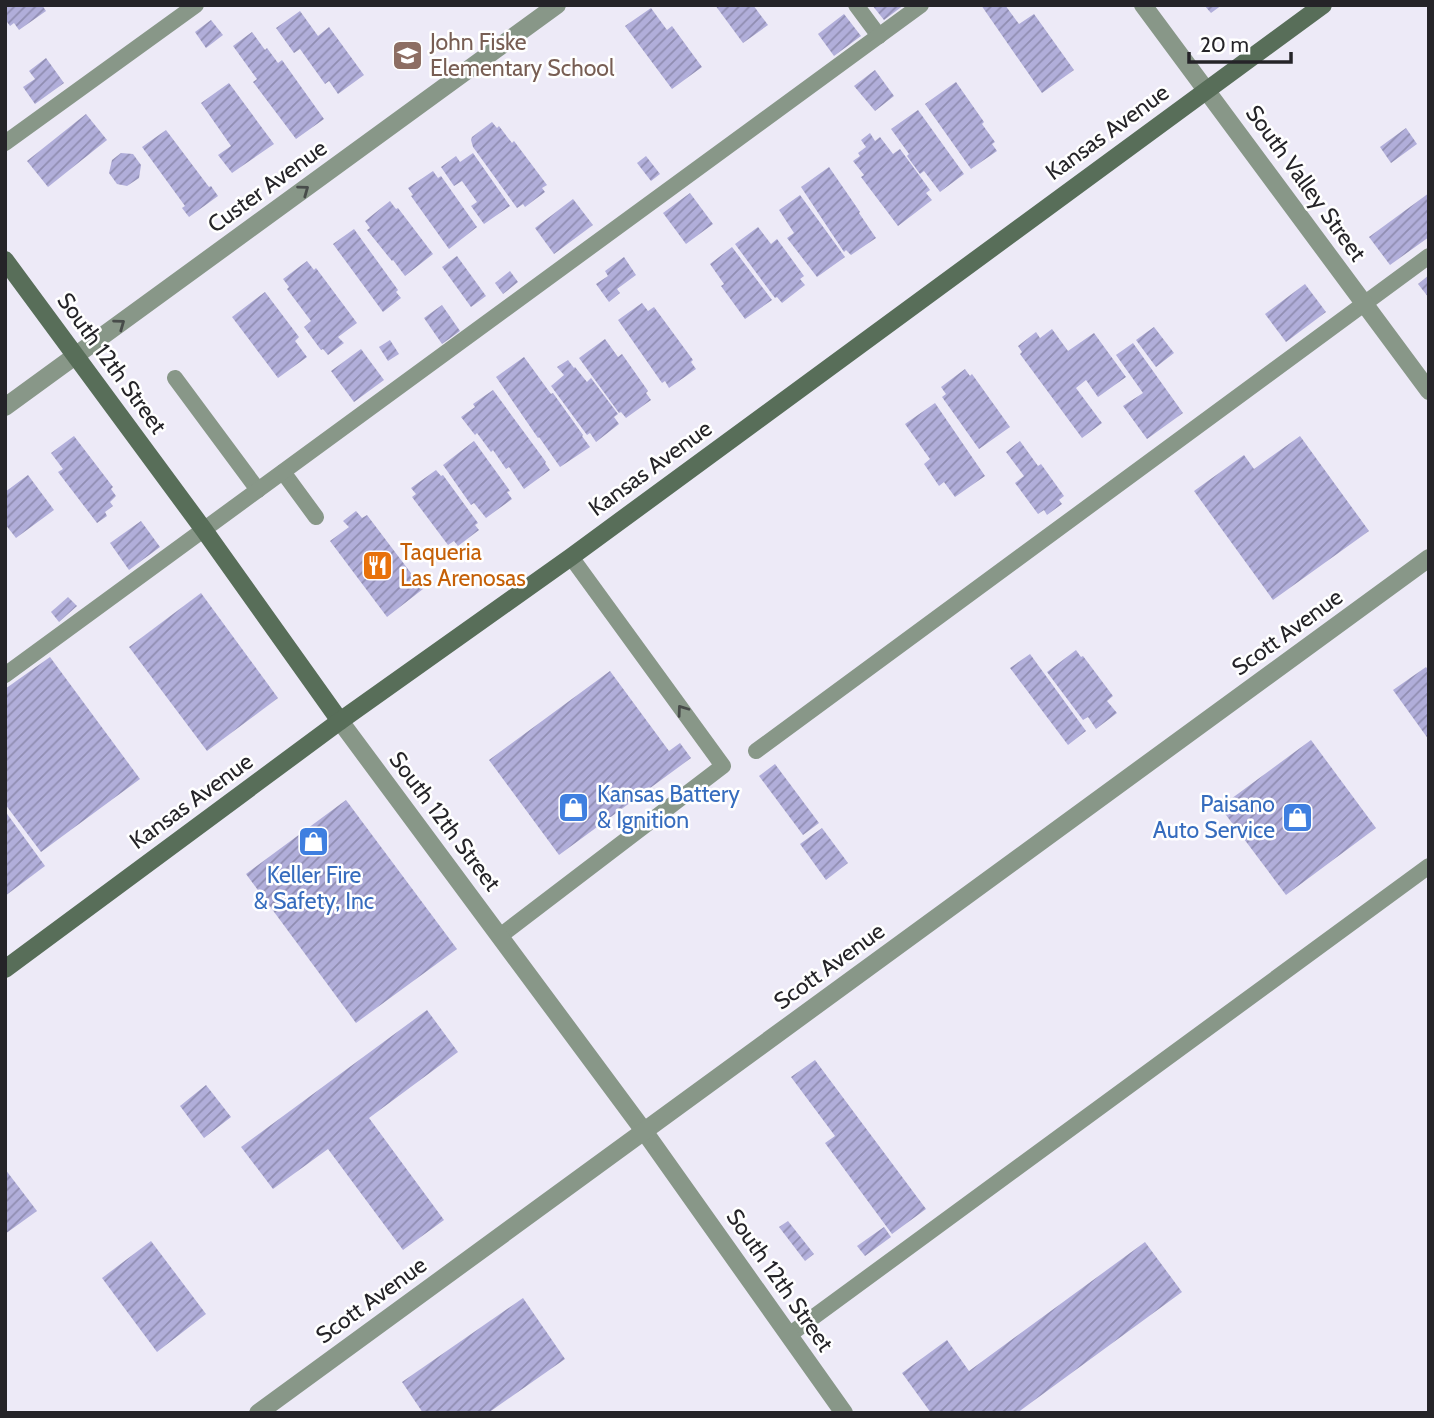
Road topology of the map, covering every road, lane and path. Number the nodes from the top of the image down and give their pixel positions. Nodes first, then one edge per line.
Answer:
1 (196, 5) edge
2 (557, 5) edge
3 (856, 5) edge
4 (921, 5) edge
5 (1143, 5) edge
6 (1323, 5) edge
7 (879, 36) junction
8 (1207, 89) junction
9 (5, 143) edge
10 (1429, 256) edge
11 (5, 260) edge
12 (1363, 303) junction
13 (76, 355) junction
14 (174, 378) dead end
15 (1429, 391) edge
16 (5, 407) edge
17 (283, 472) junction
18 (258, 490) junction
19 (316, 516) dead end
20 (204, 530) junction
21 (571, 557) junction
22 (1429, 558) edge
23 (5, 675) edge
24 (341, 721) junction
25 (756, 751) dead end
26 (1429, 866) edge
27 (500, 936) junction
28 (5, 969) edge
29 (644, 1131) junction
30 (789, 1335) junction
31 (258, 1413) edge
32 (845, 1413) edge

1 - 9 lane
13 -> 2 street, Custer Avenue
3 - 7 lane
4 - 7 lane
5 - 8 street, South Valley Street
6 - 8 main road, Kansas Avenue
7 - 17 lane
8 - 12 street, South Valley Street
8 - 21 main road, Kansas Avenue
10 - 12 lane
11 - 13 main road, South 12th Street
12 - 15 street, South Valley Street
12 - 25 lane
13 - 16 street, Custer Avenue
13 - 20 main road, South 12th Street
14 - 18 lane
17 - 18 lane
17 - 19 lane
18 - 20 lane
20 - 23 lane
20 - 24 main road, South 12th Street
21 - 24 main road, Kansas Avenue
27 -> 21 lane
22 - 29 street, Scott Avenue
24 - 27 street, South 12th Street
24 - 28 main road, Kansas Avenue
26 - 30 lane
27 - 29 street, South 12th Street
29 - 30 street, South 12th Street
29 - 31 street, Scott Avenue
30 - 32 street, South 12th Street

